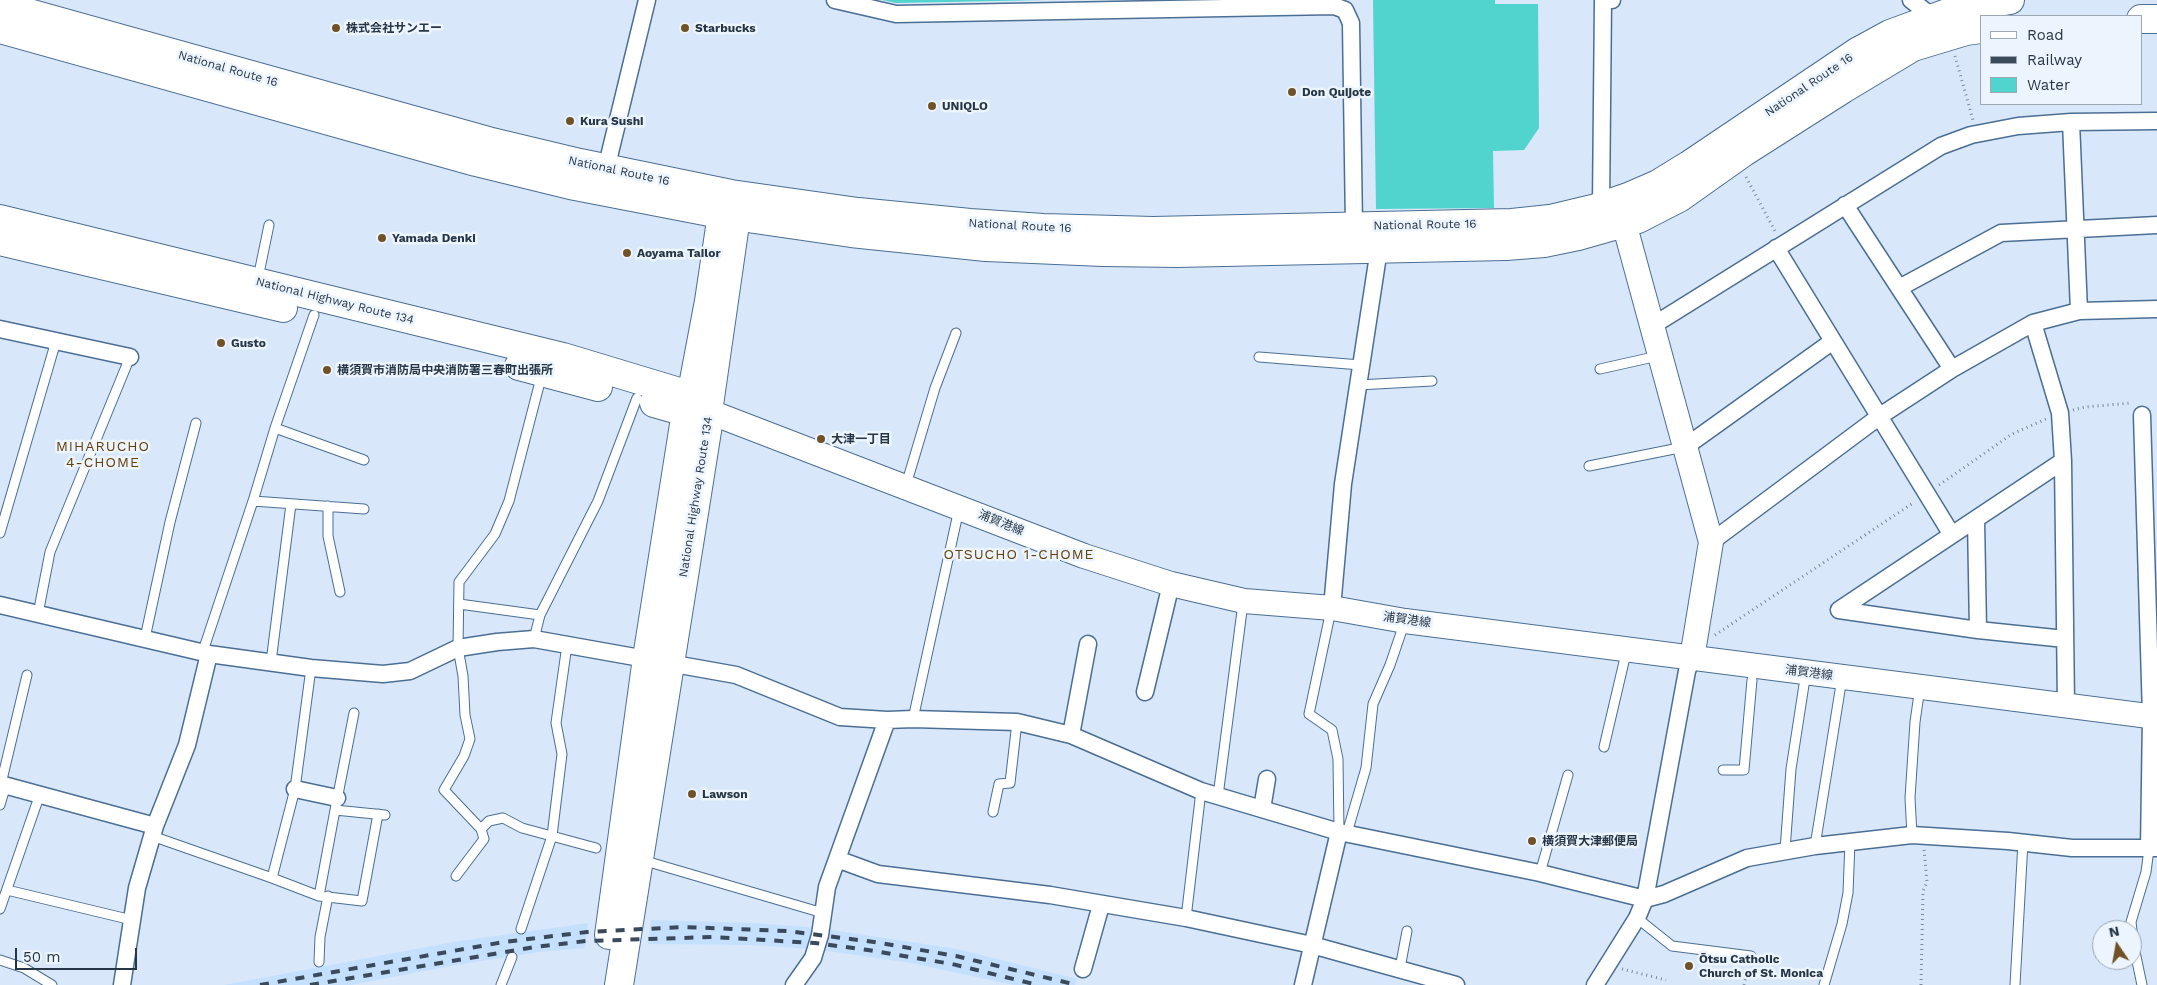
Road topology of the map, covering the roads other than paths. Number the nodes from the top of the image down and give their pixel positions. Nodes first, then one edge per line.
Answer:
1 (647, 0) edge
2 (835, 0) edge
3 (1612, 0) edge
4 (1911, 0) edge
5 (2010, 0) edge
6 (0, 5) edge
7 (1934, 18) junction
8 (2142, 19) edge
9 (2157, 19) edge
10 (0, 28) edge
11 (1980, 29) edge
12 (2157, 120) edge
13 (2071, 122) junction
14 (606, 169) junction
15 (1845, 205) junction
16 (1601, 207) junction
17 (729, 208) junction
18 (1624, 223) junction
19 (269, 225) dead end
20 (2157, 225) edge
21 (1354, 227) junction
22 (2076, 228) junction
23 (0, 236) edge
24 (1779, 246) junction
25 (1379, 249) junction
26 (1899, 288) junction
27 (256, 291) junction
28 (2157, 309) edge
29 (2079, 311) junction
30 (314, 315) junction
31 (2034, 323) junction
32 (1652, 326) junction
33 (0, 329) edge
34 (956, 333) dead end
35 (56, 341) junction
36 (1833, 341) junction
37 (1661, 355) junction
38 (130, 357) joint
39 (1259, 357) dead end
40 (1361, 365) junction
41 (1600, 369) dead end
42 (1952, 369) junction
43 (543, 371) junction
44 (1432, 381) dead end
45 (1358, 384) junction
46 (637, 398) junction
47 (695, 406) junction
48 (2142, 415) dead end
49 (1880, 416) junction
50 (196, 423) dead end
51 (275, 428) junction
52 (1685, 447) junction
53 (364, 460) dead end
54 (2063, 461) junction
55 (1589, 466) dead end
56 (906, 486) junction
57 (253, 501) junction
58 (291, 504) junction
59 (328, 506) junction
60 (960, 507) junction
61 (364, 509) dead end
62 (1976, 519) junction
63 (2151, 520) edge
64 (0, 533) edge
65 (1952, 535) junction
66 (1711, 542) junction
67 (1171, 584) junction
68 (340, 592) dead end
69 (2152, 598) edge
70 (1244, 601) junction
71 (459, 604) junction
72 (0, 605) edge
73 (1332, 608) junction
74 (38, 614) junction
75 (540, 615) junction
76 (1405, 621) junction
77 (1978, 630) junction
78 (145, 638) junction
79 (534, 639) junction
80 (2065, 639) junction
81 (1088, 644) dead end
82 (567, 645) junction
83 (458, 648) junction
84 (1627, 649) junction
85 (206, 652) junction
86 (1692, 658) junction
87 (658, 661) junction
88 (271, 662) junction
89 (311, 668) junction
90 (1806, 672) junction
91 (27, 675) dead end
92 (1842, 677) junction
93 (1752, 680) dead end
94 (1920, 686) junction
95 (1145, 692) dead end
96 (2066, 705) junction
97 (354, 713) dead end
98 (2154, 716) edge
99 (913, 719) junction
100 (887, 720) junction
101 (1018, 722) junction
102 (1071, 735) junction
103 (1604, 747) dead end
104 (1722, 770) dead end
105 (1568, 775) dead end
106 (1267, 779) dead end
107 (2, 784) edge
108 (295, 789) junction
109 (1201, 791) junction
110 (40, 794) junction
111 (1218, 796) junction
112 (336, 804) junction
113 (0, 805) edge
114 (1262, 809) junction
115 (994, 812) dead end
116 (481, 829) junction
117 (154, 831) junction
118 (1343, 833) junction
119 (1917, 834) junction
120 (552, 836) junction
121 (1850, 842) junction
122 (2023, 842) junction
123 (1815, 846) junction
124 (596, 848) dead end
125 (2153, 848) edge
126 (1785, 850) junction
127 (640, 859) junction
128 (837, 859) junction
129 (1540, 873) junction
130 (456, 876) dead end
131 (272, 878) junction
132 (7, 890) junction
133 (324, 896) junction
134 (1645, 899) junction
135 (1102, 905) junction
136 (0, 909) edge
137 (823, 914) junction
138 (1186, 918) junction
139 (1637, 918) junction
140 (132, 920) junction
141 (521, 928) dead end
142 (1407, 932) dead end
143 (1312, 945) junction
144 (1751, 956) road end
145 (512, 957) dead end
146 (0, 960) edge
147 (319, 962) dead end
148 (1400, 968) junction
149 (1083, 969) dead end
150 (52, 985) edge
151 (122, 985) edge
152 (501, 985) edge
153 (601, 985) edge
154 (620, 985) edge
155 (794, 985) edge
156 (1304, 985) edge
157 (1456, 985) edge
158 (1595, 985) edge
159 (1824, 985) edge
160 (2014, 985) edge
161 (2142, 985) edge

1 - 14 street
2 - 21 street
3 - 16 street
4 - 7 street
5 - 7 highway, National Route 16
6 - 14 highway, National Route 16
7 - 16 highway, National Route 16
8 - 9 highway
10 - 17 highway, National Route 16
11 - 18 highway, National Route 16
12 - 13 street
13 - 15 street
13 - 22 street
14 - 17 highway, National Route 16
15 - 24 street
15 - 26 street
16 - 18 main road
16 - 21 highway, National Route 16
17 - 21 highway, National Route 16
17 - 25 highway, National Route 16
17 - 47 main road
18 - 25 highway, National Route 16
18 - 32 main road
19 - 27 lane
20 - 22 street
21 - 25 street
22 - 26 street
22 - 29 street
23 - 27 highway, National Highway Route 134
24 - 32 street
24 - 36 street
25 - 40 street
26 - 42 street
27 - 30 highway, National Highway Route 134
27 - 47 highway, National Highway Route 134
28 - 29 street
29 - 31 street
30 - 43 highway, National Highway Route 134
30 - 51 lane
31 - 42 street
31 - 54 street
32 - 37 main road
33 - 35 street
34 - 56 lane
35 - 38 street
35 - 64 lane
36 - 49 street
36 - 52 street
37 - 41 lane
37 - 52 main road
38 - 74 lane
39 - 40 lane
40 - 45 street
42 - 49 street
43 - 46 highway, National Highway Route 134
43 - 71 lane
44 - 45 lane
45 - 73 street
46 - 47 highway, National Highway Route 134
46 - 75 lane
47 - 56 main road, 浦賀港線
47 - 87 highway, National Highway Route 134
48 - 63 street
49 - 65 street
49 - 66 street
50 - 78 lane
51 - 53 lane
51 - 57 lane
52 - 55 lane
52 - 66 main road
54 - 62 street
54 - 80 street
56 - 60 main road, 浦賀港線
57 - 58 lane
57 - 85 lane
58 - 59 lane
58 - 88 lane
59 - 61 lane
59 - 68 lane
60 - 67 main road, 浦賀港線
60 - 99 lane
62 - 65 street
62 - 77 street
63 - 69 street
65 - 77 street
66 - 86 main road
67 - 70 main road, 浦賀港線
67 - 95 street
69 - 98 street
70 - 73 main road, 浦賀港線
70 - 111 lane
71 - 75 lane
71 - 83 lane
72 - 74 street
73 - 76 main road, 浦賀港線
73 - 118 lane
74 - 78 street
75 - 79 lane
76 - 84 main road, 浦賀港線
76 - 118 lane
77 - 80 street
78 - 85 street
79 - 82 street
79 - 83 street
80 - 96 street
81 - 102 street
82 - 87 street
82 - 120 lane
83 - 89 street
83 - 116 lane
84 - 86 main road, 浦賀港線
84 - 103 lane
85 - 88 street
85 - 117 street
86 - 90 main road, 浦賀港線
86 - 134 street
87 - 100 street
87 - 127 highway, National Highway Route 134
87 - 153 highway, National Highway Route 134
88 - 89 street
89 - 108 lane
90 - 92 main road, 浦賀港線
90 - 126 lane
91 - 107 lane
92 - 94 main road, 浦賀港線
92 - 123 lane
93 - 104 lane
94 - 96 main road, 浦賀港線
94 - 119 lane
96 - 98 main road, 浦賀港線
97 - 112 lane
98 - 125 street
99 - 100 street
99 - 101 street
100 - 128 street
101 - 102 street
101 - 115 lane
102 - 109 street
105 - 129 lane
106 - 114 street
107 - 110 street
107 - 113 lane
108 - 112 street
108 - 131 lane
109 - 111 street
109 - 138 lane
110 - 117 street
110 - 132 lane
111 - 114 street
112 - 133 lane
112 - 133 lane
114 - 118 street
116 - 120 lane
116 - 130 lane
117 - 131 lane
117 - 140 street
118 - 129 street
118 - 143 street
119 - 121 street
119 - 122 street
120 - 124 lane
120 - 141 lane
121 - 123 street
121 - 159 lane
122 - 125 street
122 - 160 lane
123 - 126 street
125 - 161 lane
126 - 134 street
127 - 137 lane
127 - 154 highway, National Highway Route 134
128 - 135 street
128 - 137 street
129 - 134 street
131 - 133 lane
132 - 136 lane
132 - 140 lane
133 - 147 lane
134 - 139 street
135 - 138 street
135 - 149 street
137 - 155 street
138 - 143 street
139 - 144 lane
139 - 158 street
140 - 151 street
142 - 148 lane
143 - 148 street
143 - 156 street
145 - 152 lane
146 - 150 lane
148 - 157 street

